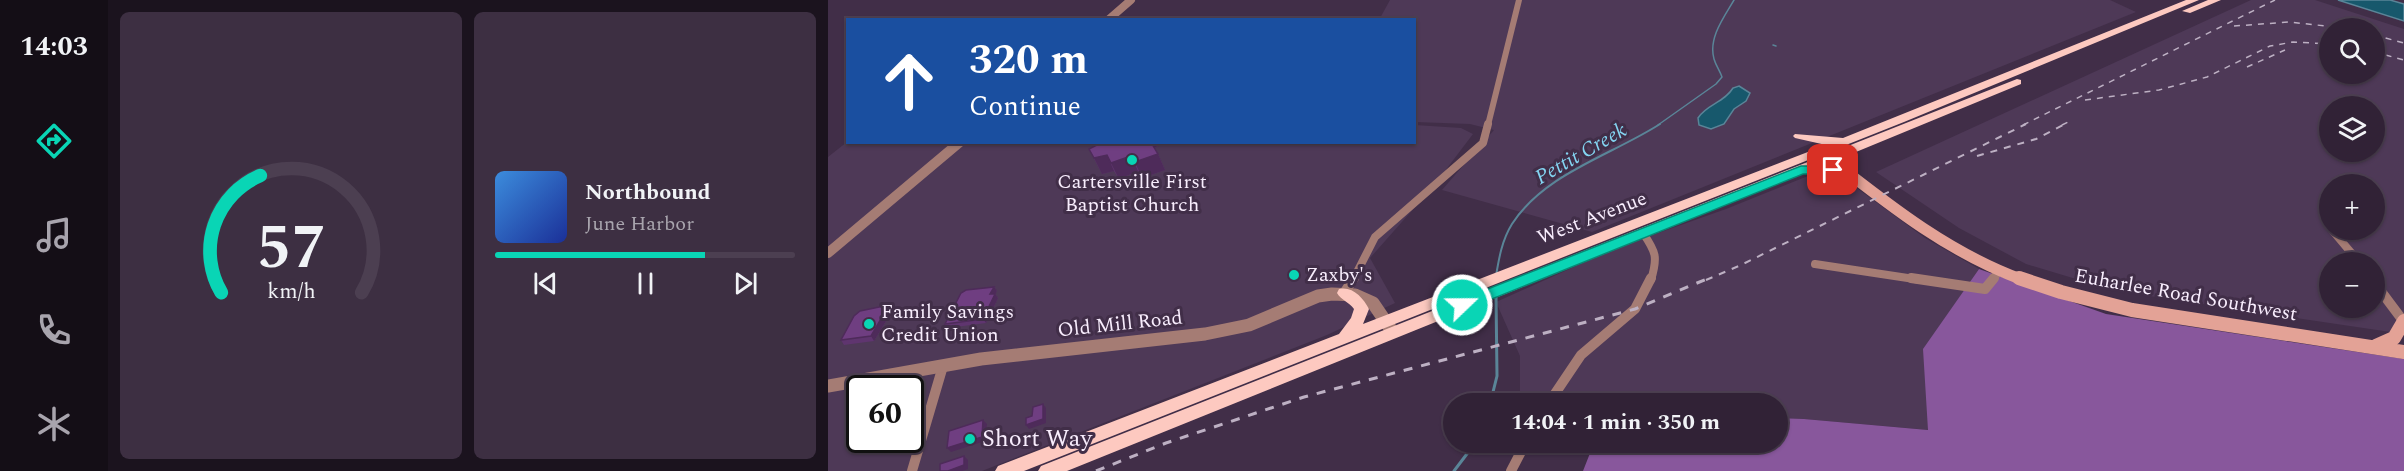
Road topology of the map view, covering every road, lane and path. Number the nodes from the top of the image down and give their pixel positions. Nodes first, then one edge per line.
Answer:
1 (1131, 0) edge
2 (1519, 0) edge
3 (2194, 0) edge
4 (2216, 0) edge
5 (1110, 18) edge
6 (1855, 143) junction
7 (958, 144) edge
8 (1825, 155) junction
9 (1798, 166) junction
10 (1854, 178) junction
11 (1643, 233) junction
12 (2341, 240) edge
13 (2351, 252) edge
14 (828, 253) edge
15 (1815, 264) dead end
16 (2000, 270) junction
17 (1344, 293) junction
18 (2385, 297) edge
19 (2404, 322) edge
20 (1390, 327) junction
21 (1342, 338) junction
22 (2369, 347) junction
23 (2404, 352) edge
24 (943, 366) junction
25 (828, 386) edge
26 (1556, 393) edge
27 (1520, 453) edge
28 (912, 471) edge
29 (1004, 471) edge
30 (1047, 471) edge
31 (1511, 471) edge

1 - 5 street
2 - 17 street
3 - 6 main road, West Avenue
4 - 6 main road, West Avenue
6 - 8 main road, West Avenue
6 - 9 main road
6 - 10 main road
7 - 14 street
8 - 9 main road, West Avenue
8 - 10 main road, Euharlee Road Southwest
9 - 10 main road
9 - 11 main road, West Avenue
9 - 20 main road, West Avenue
10 - 16 main road, Euharlee Road Southwest
11 - 20 main road, West Avenue
11 - 26 street
12 - 13 street
15 - 16 street
16 - 22 main road, Euharlee Road Southwest
17 - 20 street, Old Mill Road
17 - 21 main road
17 - 24 street, Old Mill Road
18 - 19 street
19 - 22 main road
20 - 21 main road, West Avenue
20 - 30 main road, West Avenue
21 - 29 main road, West Avenue
22 - 23 main road, Euharlee Road Southwest
24 - 25 street, Old Mill Road
24 - 28 street
27 - 31 street

